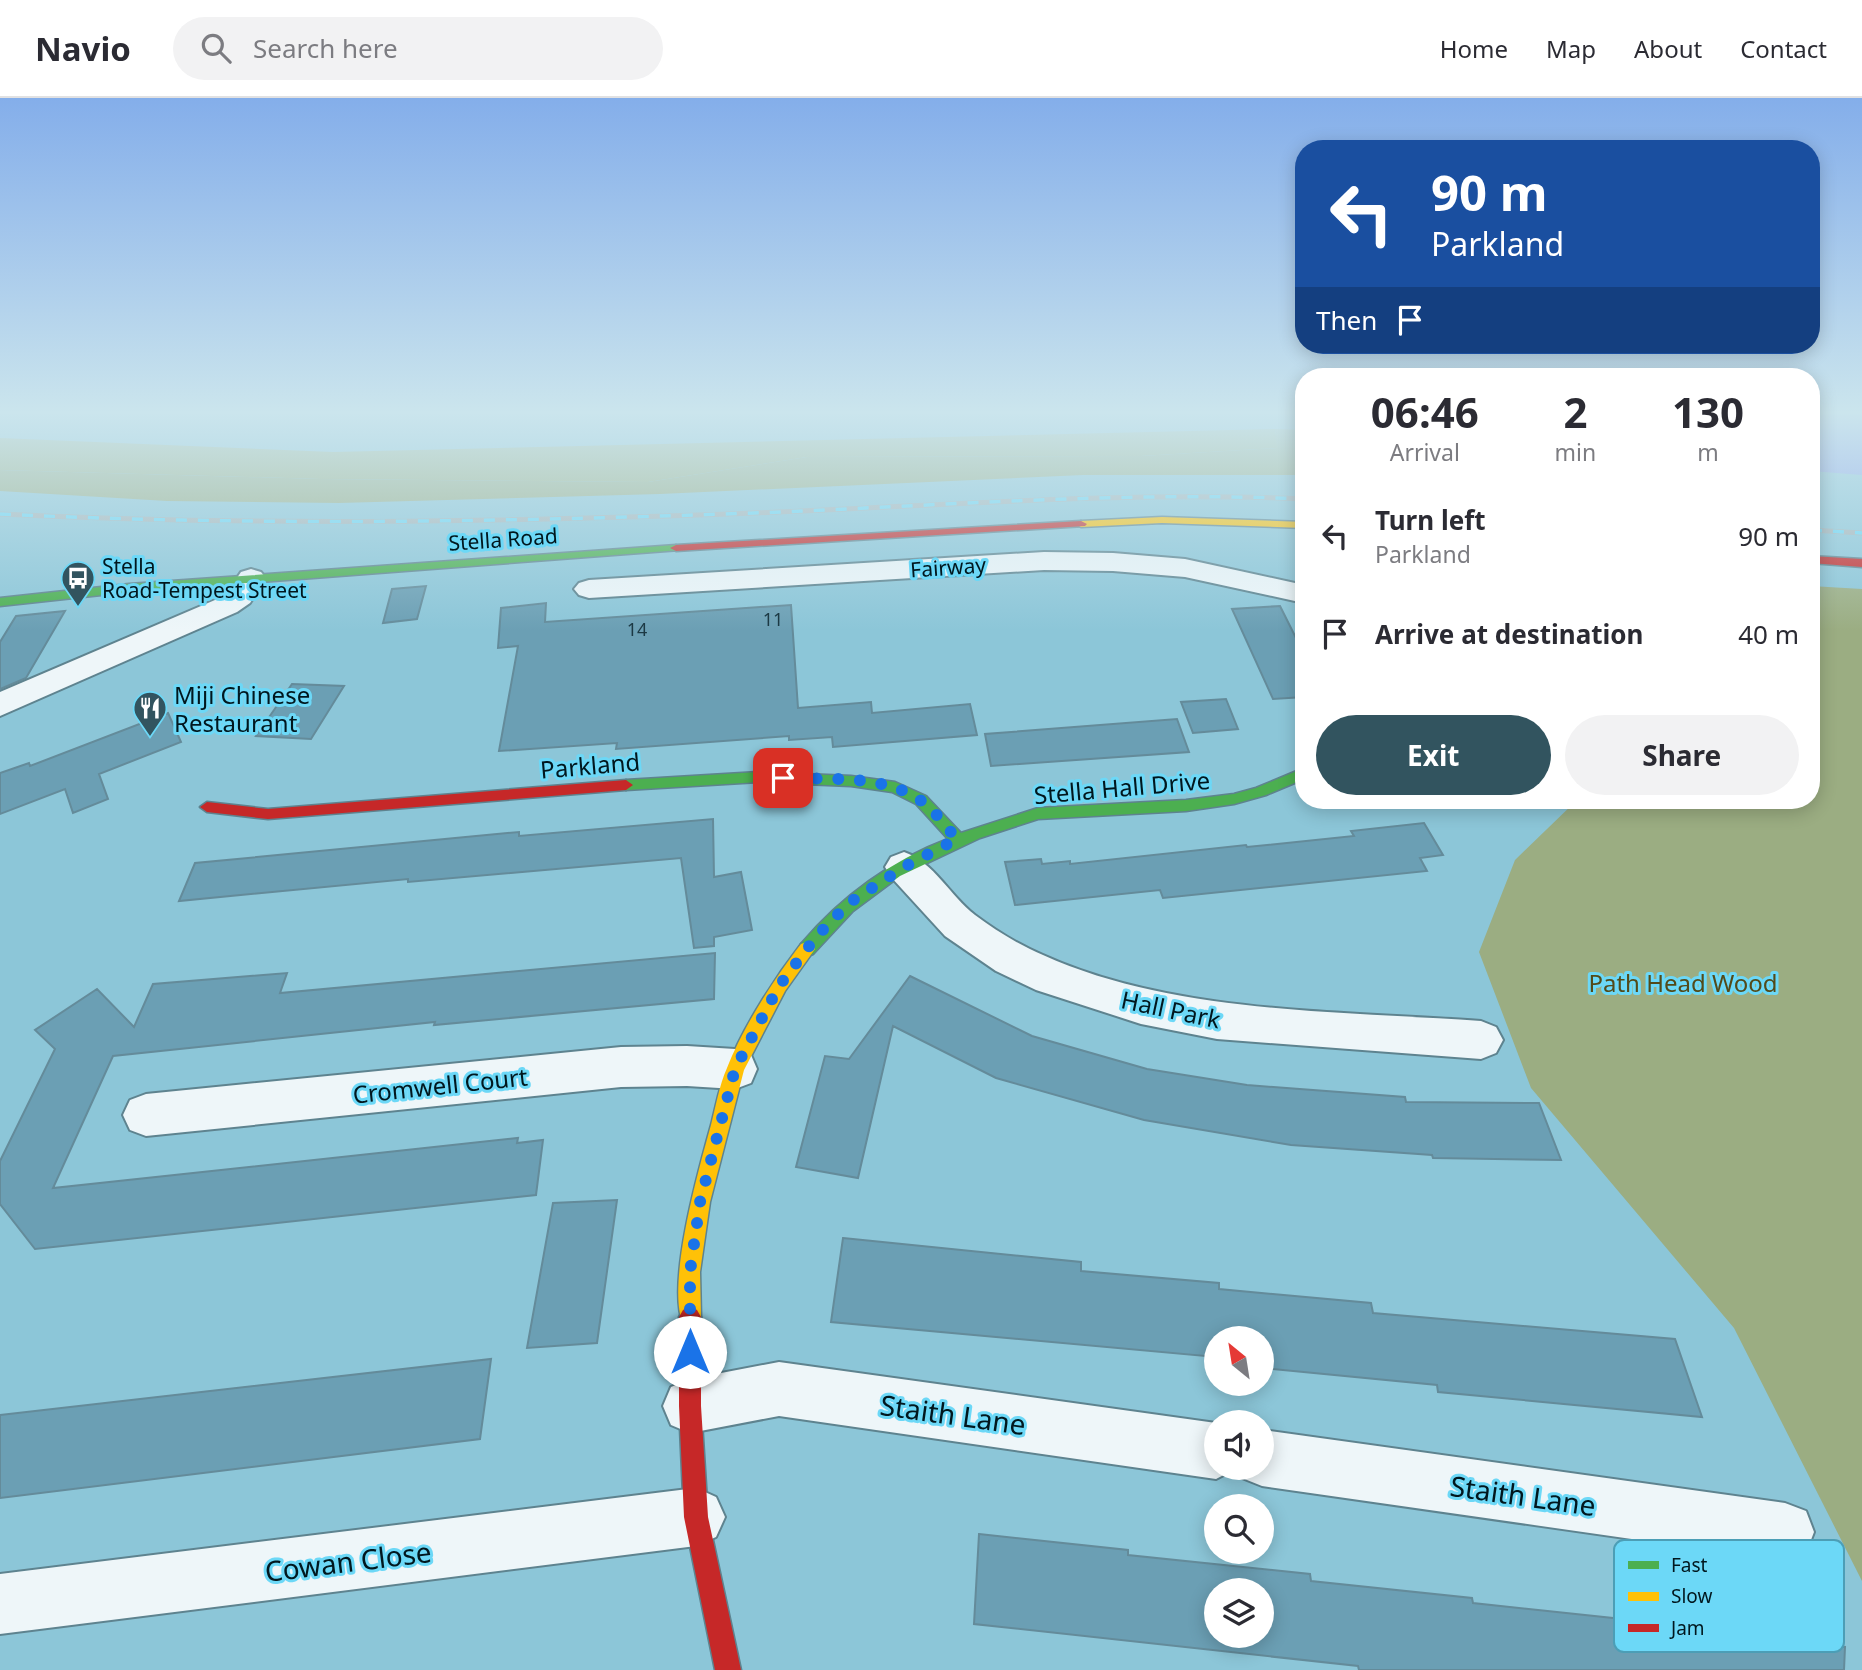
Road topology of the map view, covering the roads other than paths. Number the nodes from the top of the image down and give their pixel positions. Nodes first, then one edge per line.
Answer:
1 (1295, 525) edge
2 (1820, 560) edge
3 (1862, 563) edge
4 (251, 578) junction
5 (589, 589) dead end
6 (1295, 592) edge
7 (0, 602) edge
8 (0, 705) edge
9 (1295, 777) edge
10 (206, 807) dead end
11 (957, 839) junction
12 (904, 867) junction
13 (1481, 1040) dead end
14 (735, 1069) junction
15 (146, 1115) dead end
16 (690, 1406) junction
17 (1204, 1449) edge
18 (1274, 1460) edge
19 (696, 1517) junction
20 (1785, 1532) dead end
21 (0, 1604) edge
22 (728, 1670) edge

1 - 4 street, Stella Road
2 - 3 street
4 - 7 street, Stella Road
4 - 8 street
5 - 6 street, Fairway
9 - 11 street, Stella Hall Drive
10 - 11 street, Parkland
11 - 12 street, Stella Hall Drive
12 - 13 street, Hall Park
12 - 14 street, Stella Hall Drive
14 - 15 street, Cromwell Court
14 - 16 street, Stella Hall Drive
16 - 17 street, Staith Lane
16 - 19 street, Stella Hall Drive
18 - 20 street, Staith Lane
19 - 21 street, Cowan Close
19 - 22 street, Stella Hall Drive

